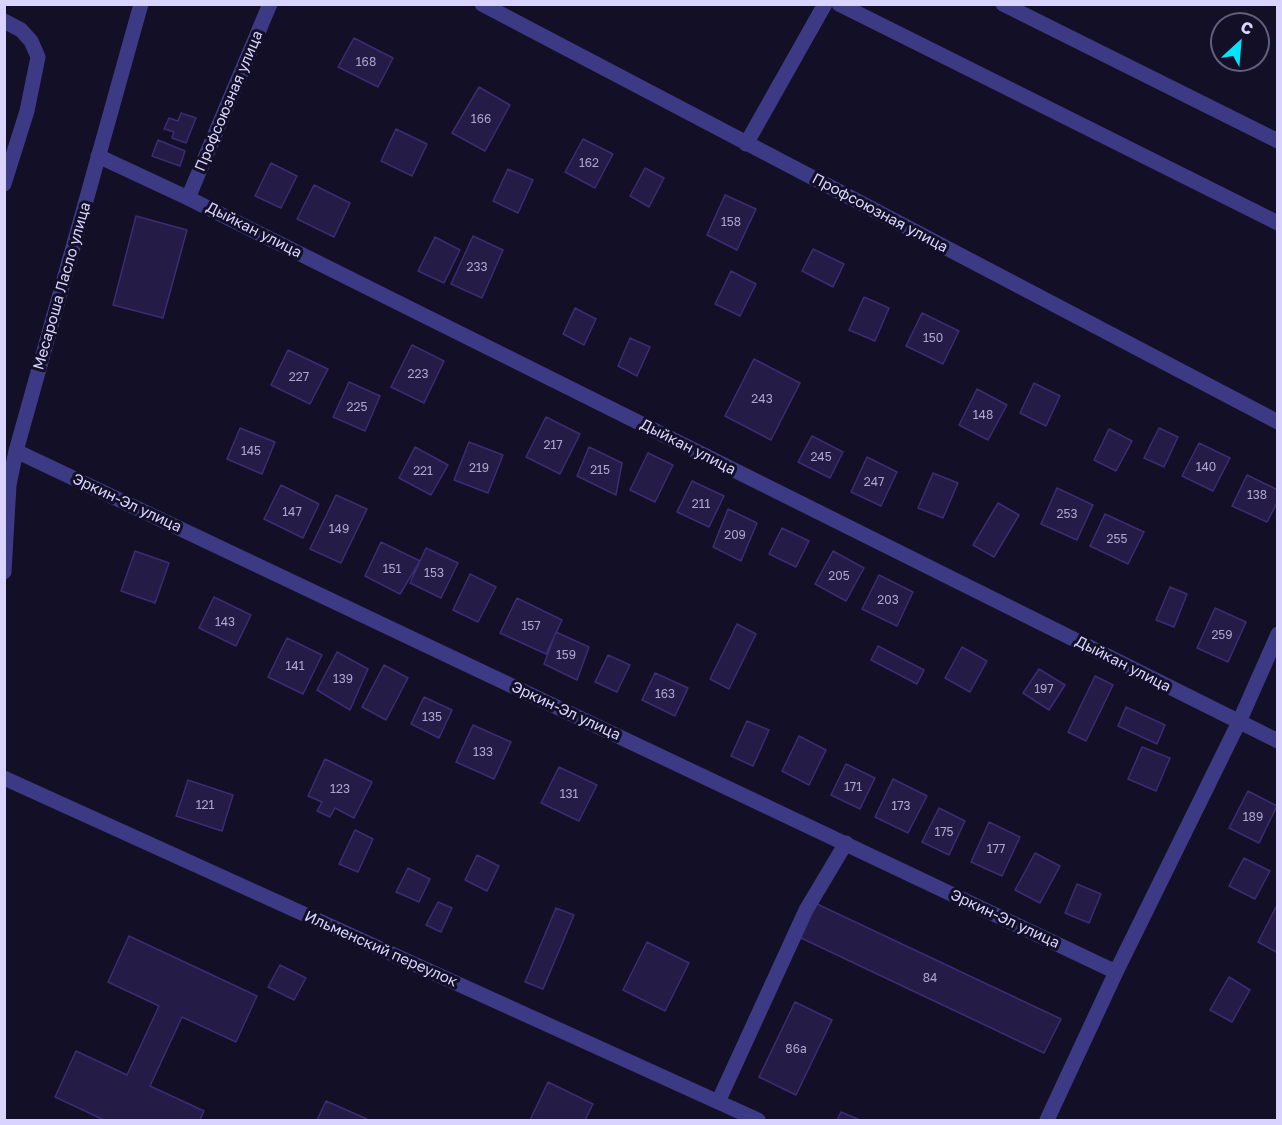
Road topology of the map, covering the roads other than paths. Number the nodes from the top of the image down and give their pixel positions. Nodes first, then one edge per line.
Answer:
1 (141, 4) edge
2 (270, 4) edge
3 (482, 4) edge
4 (825, 4) edge
5 (839, 4) edge
6 (1003, 4) edge
7 (4, 21) edge
8 (1278, 141) edge
9 (746, 144) junction
10 (98, 156) junction
11 (4, 184) edge
12 (188, 198) junction
13 (1278, 223) edge
14 (1278, 422) edge
15 (16, 451) junction
16 (4, 572) edge
17 (1278, 634) edge
18 (1239, 722) junction
19 (1278, 741) edge
20 (4, 777) edge
21 (846, 843) junction
22 (1116, 972) junction
23 (718, 1102) junction
24 (758, 1120) edge
25 (1047, 1120) edge

1 - 10 street, Месароша Ласло улица
2 - 12 street, Профсоюзная улица
3 - 9 street, Профсоюзная улица
4 - 9 street
5 - 13 street
6 - 8 street
7 - 11 street
9 - 14 street, Профсоюзная улица
10 - 12 street, Дыйкан улица
10 - 15 street, Месароша Ласло улица
12 - 18 street, Дыйкан улица
15 - 16 street, Месароша Ласло улица
15 - 21 street, Эркин-Эл улица
17 - 18 street
18 - 19 street, Дыйкан улица
18 - 22 street
20 - 23 street, Ильменский переулок
21 - 22 street, Эркин-Эл улица
21 - 23 street
22 - 25 street
23 - 24 street, Ильменский переулок

